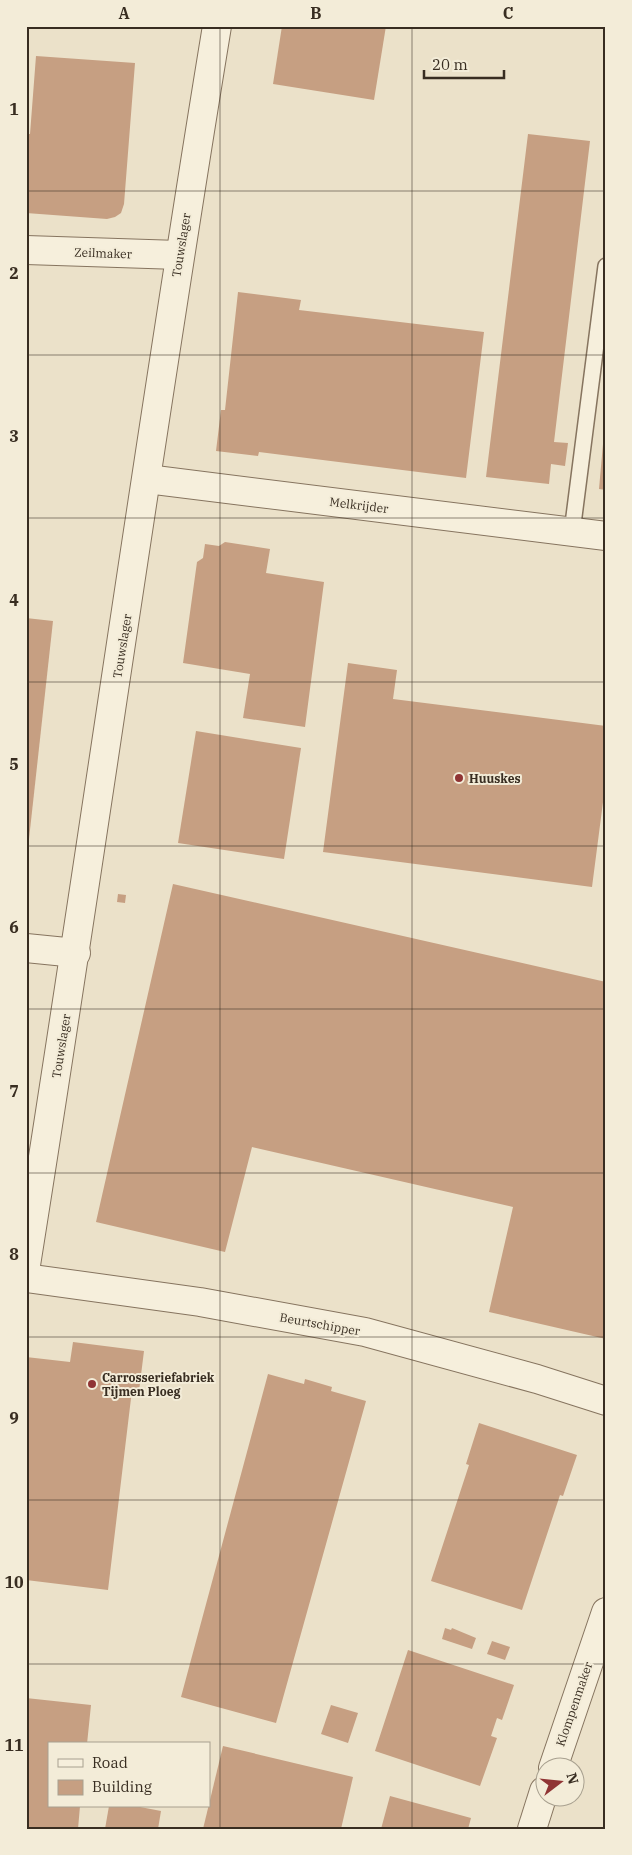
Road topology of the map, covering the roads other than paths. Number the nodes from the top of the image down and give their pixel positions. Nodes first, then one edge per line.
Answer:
1 (217, 26) edge
2 (26, 250) edge
3 (179, 255) junction
4 (606, 266) edge
5 (147, 478) junction
6 (572, 532) junction
7 (606, 536) edge
8 (26, 948) edge
9 (76, 953) junction
10 (26, 1265) edge
11 (26, 1278) edge
12 (606, 1402) edge
13 (606, 1612) edge
14 (556, 1758) edge
15 (539, 1808) edge
16 (532, 1829) edge

1 - 3 street, Touwslager
2 - 3 street, Zeilmaker
3 - 5 street, Touwslager
4 - 6 lane
5 - 6 street, Melkrijder
5 - 9 street, Touwslager
6 - 7 street, Melkrijder
8 - 9 street
9 - 10 street, Touwslager
11 - 12 street, Beurtschipper
13 - 14 street, Klompenmaker
15 - 16 street

